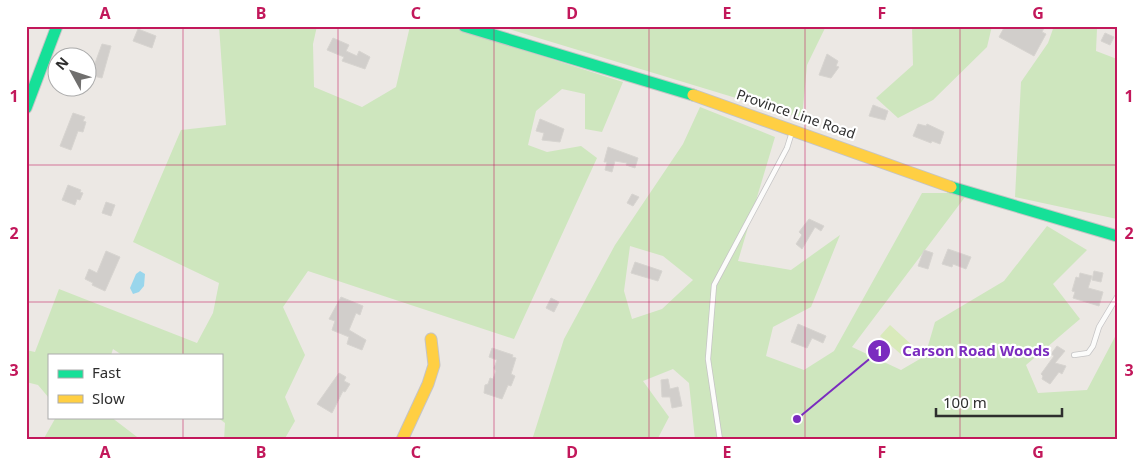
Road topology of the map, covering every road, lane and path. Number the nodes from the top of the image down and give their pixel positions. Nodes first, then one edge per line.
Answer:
1 (57, 26) edge
2 (464, 26) edge
3 (26, 108) edge
4 (793, 128) junction
5 (1117, 236) edge
6 (1117, 297) edge
7 (431, 339) dead end
8 (1074, 355) dead end
9 (402, 440) edge
10 (720, 440) edge

1 - 3 street
2 - 4 street, Province Line Road
4 - 5 street, Province Line Road
4 - 10 lane
6 - 8 lane
7 - 9 street

